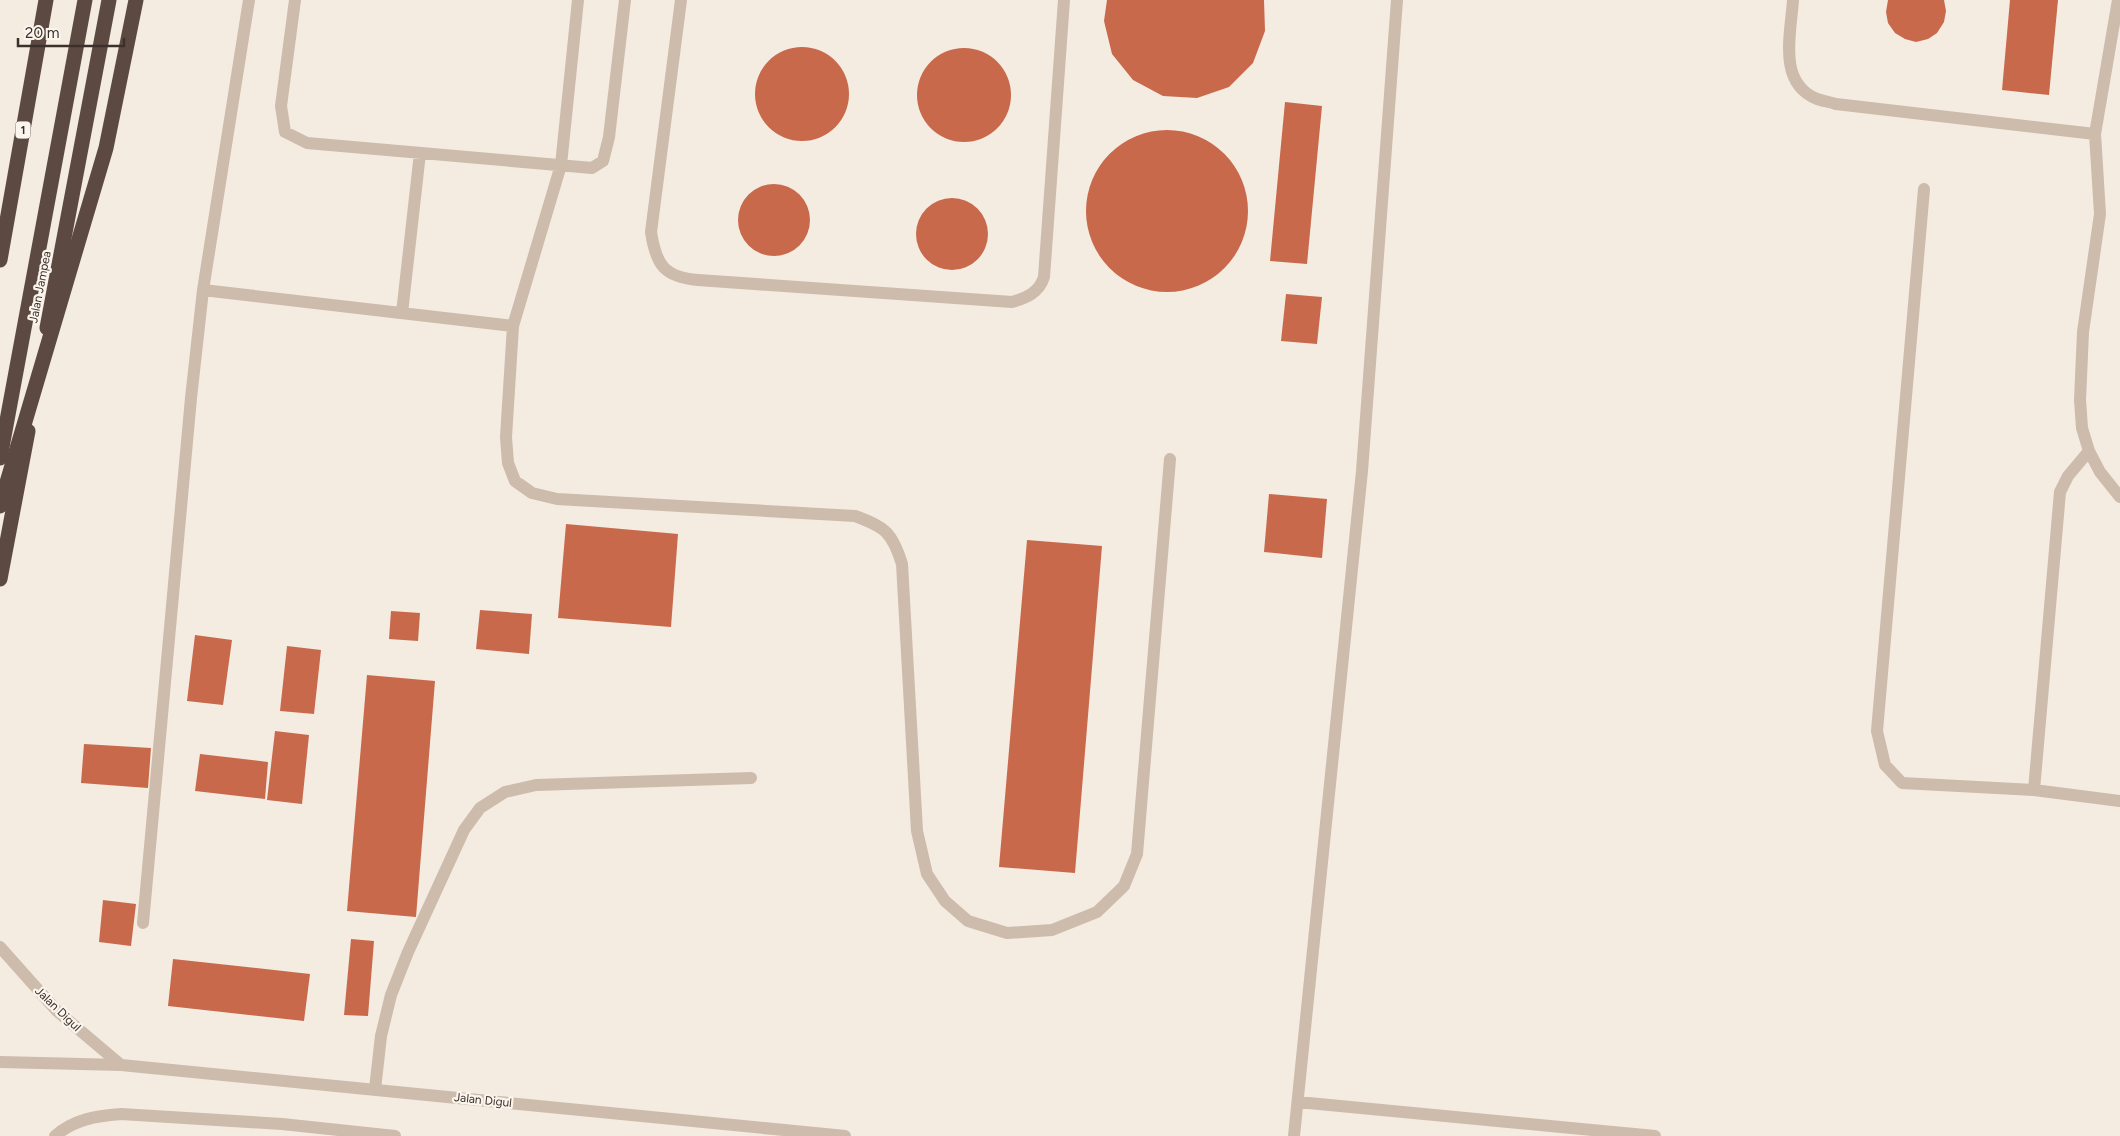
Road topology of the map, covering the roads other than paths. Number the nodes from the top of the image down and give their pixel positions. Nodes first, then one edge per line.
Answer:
1 (46, 0) edge
2 (85, 0) edge
3 (109, 0) edge
4 (136, 0) edge
5 (249, 0) edge
6 (295, 0) edge
7 (578, 0) edge
8 (625, 0) edge
9 (680, 0) edge
10 (1064, 0) edge
11 (1397, 0) edge
12 (1793, 0) edge
13 (2118, 0) edge
14 (2095, 134) junction
15 (420, 153) junction
16 (561, 165) junction
17 (1924, 189) dead end
18 (0, 260) edge
19 (203, 290) junction
20 (402, 313) junction
21 (513, 326) junction
22 (2089, 452) junction
23 (0, 458) edge
24 (1170, 460) dead end
25 (2120, 497) edge
26 (0, 506) edge
27 (0, 579) edge
28 (751, 778) dead end
29 (2034, 790) junction
30 (2120, 801) edge
31 (143, 923) dead end
32 (0, 947) edge
33 (0, 1062) edge
34 (121, 1065) junction
35 (375, 1089) junction
36 (1298, 1102) junction
37 (55, 1136) edge
38 (395, 1136) edge
39 (845, 1136) edge
40 (1294, 1136) edge
41 (1655, 1136) edge

1 - 18 highway, 1
2 - 23 highway, Jalan Jampea
3 - 27 highway, Jalan Jampea
4 - 26 highway, bridge
5 - 19 street
6 - 15 street
7 - 16 street
8 - 16 street
9 - 10 street
11 - 36 street
12 - 14 street
13 - 14 street
14 - 22 street
15 - 16 street
15 - 20 street
16 - 21 street
17 - 29 street
19 - 20 street
19 - 31 street
20 - 21 street
21 - 24 street
22 - 25 street
22 - 29 street
28 - 35 street
29 - 30 street
32 - 34 street, Jalan Digul
33 - 34 street, Jalan Digul
34 - 35 street, Jalan Digul
35 - 39 street, Jalan Digul
36 - 40 street
36 - 41 street
37 - 38 street

